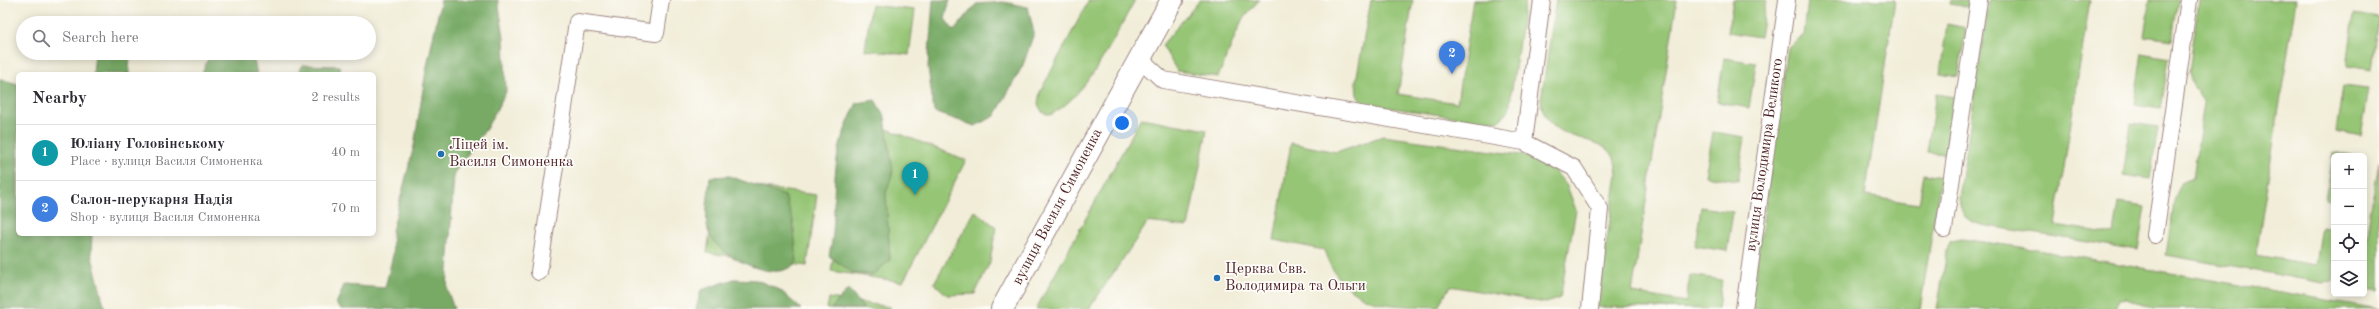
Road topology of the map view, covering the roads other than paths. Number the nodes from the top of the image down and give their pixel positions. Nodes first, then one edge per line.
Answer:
1 (662, 0) edge
2 (1172, 0) edge
3 (1542, 0) edge
4 (1787, 0) edge
5 (1979, 0) edge
6 (2189, 0) edge
7 (1139, 58) junction
8 (1524, 142) junction
9 (1944, 229) dead end
10 (2155, 235) dead end
11 (538, 272) dead end
12 (1002, 309) edge
13 (1590, 309) edge
14 (1744, 309) edge

1 - 11 lane
2 - 7 street, вулиця Василя Симоненка
3 - 8 lane
4 - 14 lane, вулиця Володимира Великого
5 - 9 lane
6 - 10 lane
7 - 8 lane
7 - 12 street, вулиця Василя Симоненка
8 - 13 lane

